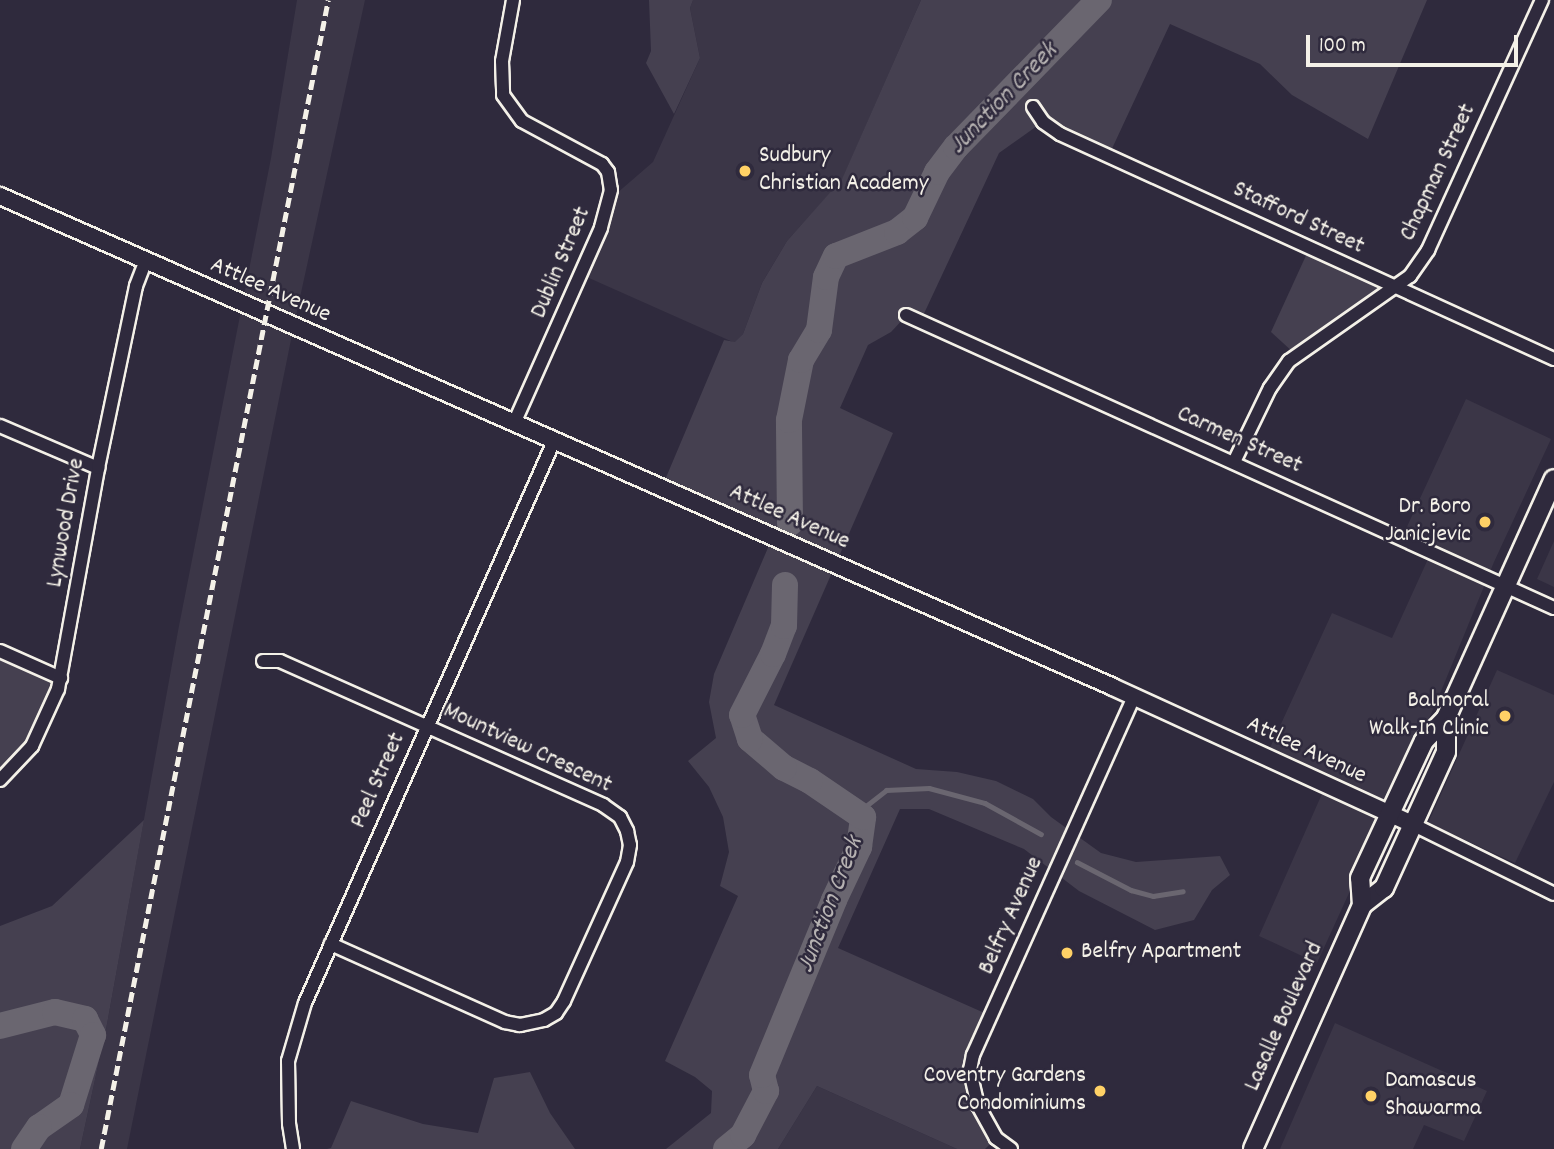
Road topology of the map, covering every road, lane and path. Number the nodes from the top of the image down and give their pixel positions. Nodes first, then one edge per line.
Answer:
1 (513, 0) edge
2 (1542, 0) edge
3 (1033, 107) dead end
4 (0, 196) edge
5 (146, 260) junction
6 (1395, 287) junction
7 (906, 316) dead end
8 (1554, 359) edge
9 (514, 424) junction
10 (0, 426) edge
11 (554, 441) junction
12 (1234, 462) junction
13 (98, 468) junction
14 (1554, 479) edge
15 (1506, 584) junction
16 (1554, 608) edge
17 (0, 651) edge
18 (263, 661) dead end
19 (61, 678) junction
20 (1134, 697) junction
21 (1446, 718) junction
22 (426, 725) junction
23 (0, 780) edge
24 (1389, 814) junction
25 (1412, 824) junction
26 (1554, 894) edge
27 (1362, 905) junction
28 (331, 944) junction
29 (293, 1149) edge
30 (1011, 1149) edge
31 (1253, 1149) edge

1 - 9 street, Dublin Street
2 - 6 street, Chapman Street
3 - 6 street, Stafford Street
4 - 5 street, Attlee Avenue
5 - 9 street, Attlee Avenue
5 - 13 street, Lynwood Drive
6 - 8 street, Stafford Street
6 - 12 street, Chapman Street
7 - 12 street, Carmen Street
9 - 11 street, Attlee Avenue
10 - 13 street
11 - 20 street, Attlee Avenue
11 - 22 street, Peel Street
12 - 15 street, Carmen Street
13 - 19 street, Lynwood Drive
14 - 15 main road, Lasalle Boulevard
15 - 16 street, Carmen Street
15 - 21 main road, Lasalle Boulevard
17 - 19 street
18 - 22 street, Mountview Crescent
19 - 23 street, Lynwood Drive
20 - 24 street, Attlee Avenue
20 - 30 street, Belfry Avenue
21 - 24 main road, Lasalle Boulevard
21 - 25 main road, Lasalle Boulevard
22 - 28 street, Peel Street
22 - 28 street, Mountview Crescent
24 - 25 street, Attlee Avenue
24 - 27 main road, Lasalle Boulevard
25 - 26 street, Attlee Avenue
25 - 27 main road, Lasalle Boulevard
27 - 31 main road, Lasalle Boulevard
28 - 29 street, Peel Street

